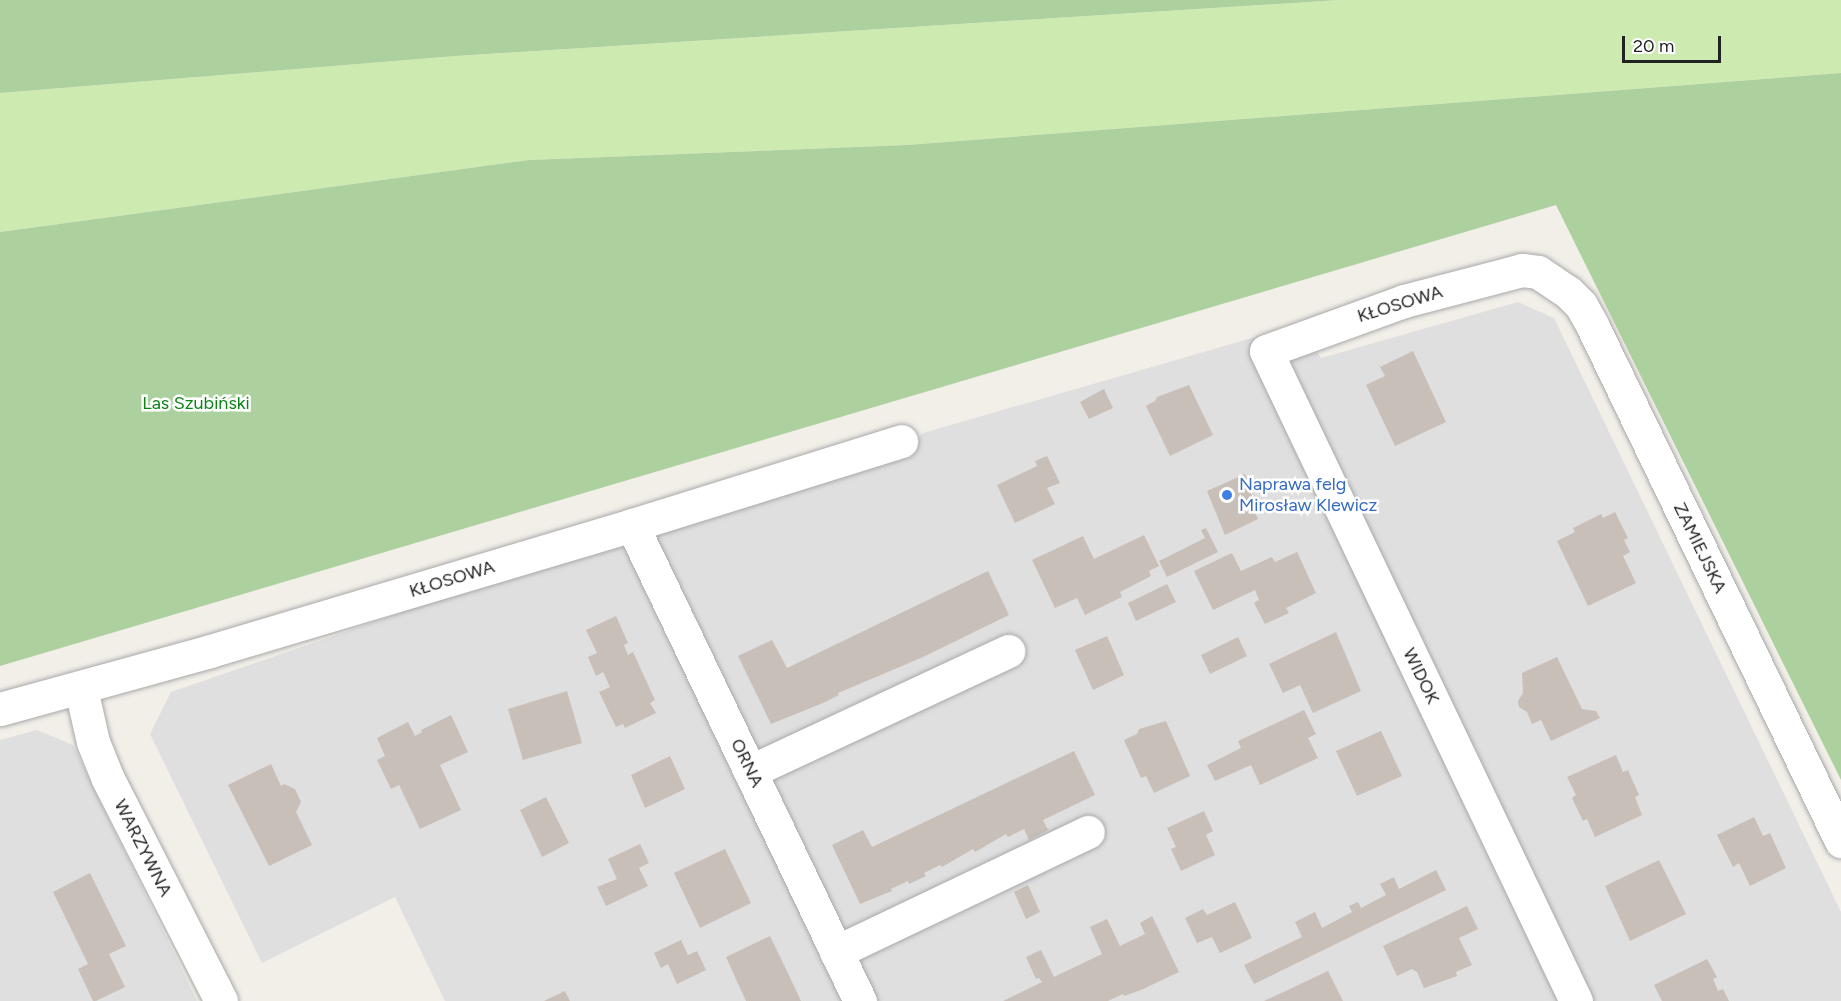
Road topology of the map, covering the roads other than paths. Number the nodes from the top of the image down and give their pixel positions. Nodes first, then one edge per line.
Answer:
1 (1538, 273) joint
2 (1266, 351) joint
3 (901, 441) dead end
4 (632, 525) junction
5 (1008, 651) dead end
6 (81, 689) junction
7 (0, 709) edge
8 (751, 771) junction
9 (1088, 832) dead end
10 (1841, 841) edge
11 (836, 952) junction
12 (220, 1001) edge
13 (860, 1001) edge
14 (1576, 1001) edge

1 - 2 street, KŁOSOWA
1 - 10 street, ZAMIEJSKA
2 - 14 street, WIDOK
3 - 4 street, KŁOSOWA
4 - 6 street, KŁOSOWA
4 - 8 street, ORNA
5 - 8 street
6 - 7 street, KŁOSOWA
6 - 12 street, WARZYWNA
8 - 11 street, ORNA
9 - 11 street
11 - 13 street, ORNA

